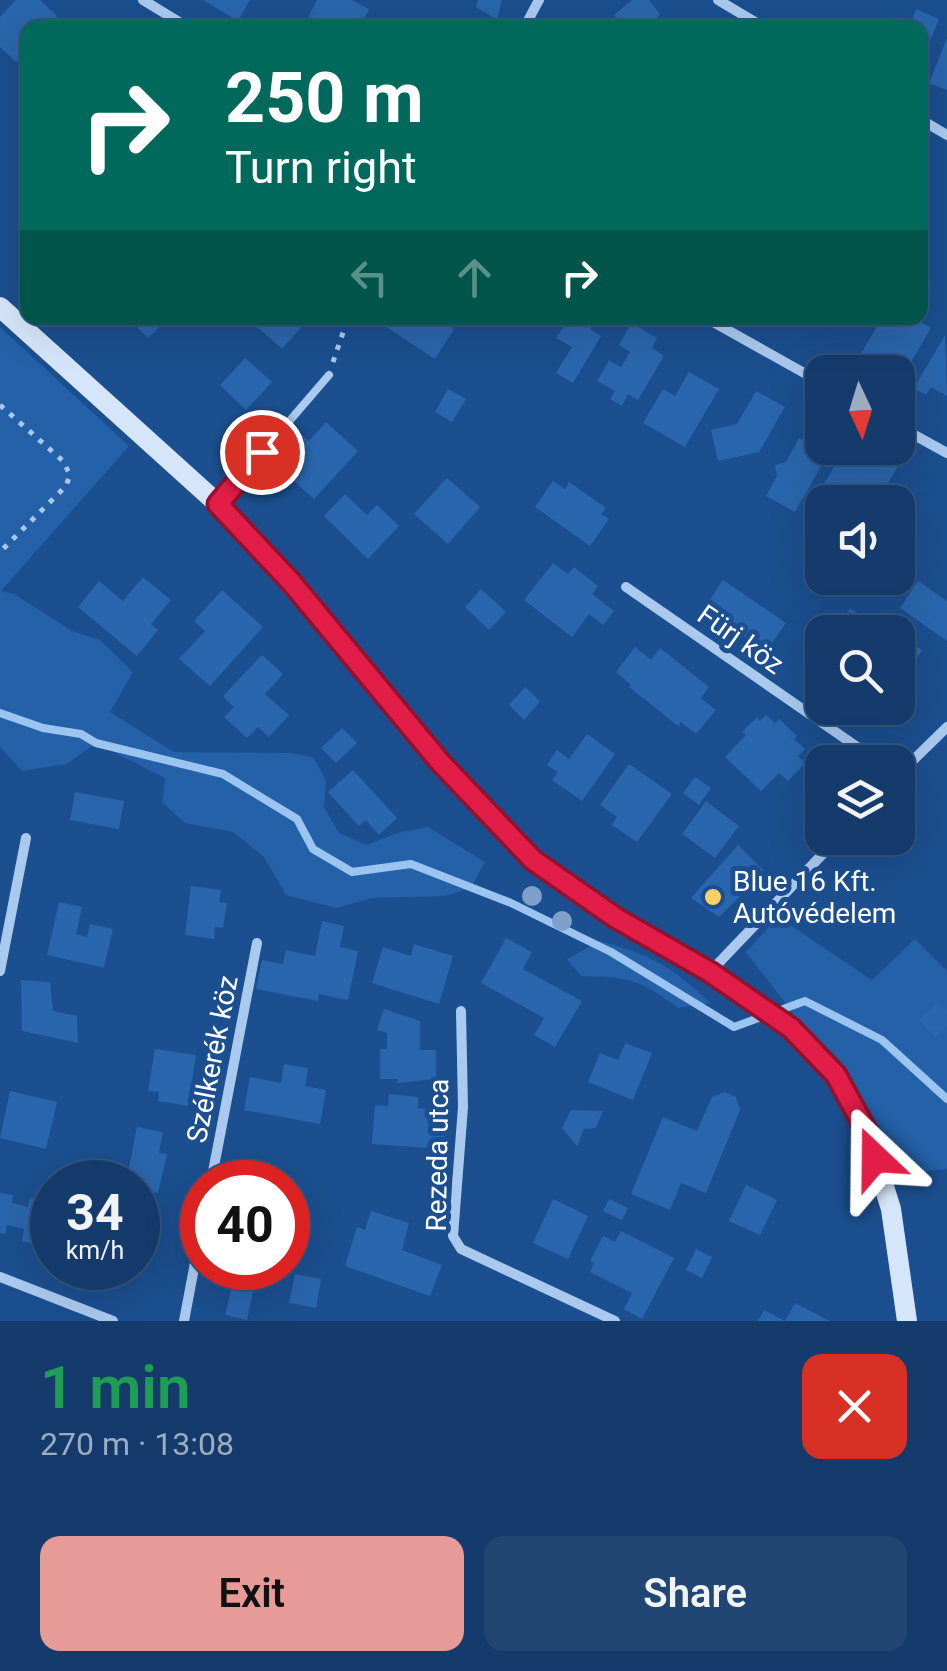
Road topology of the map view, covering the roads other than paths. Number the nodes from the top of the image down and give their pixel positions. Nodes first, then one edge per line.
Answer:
1 (143, 0) edge
2 (718, 0) edge
3 (176, 20) edge
4 (752, 20) edge
5 (0, 306) edge
6 (20, 324) edge
7 (21, 325) edge
8 (718, 325) edge
9 (805, 373) edge
10 (329, 375) road end
11 (915, 436) edge
12 (947, 454) edge
13 (218, 504) junction
14 (626, 587) dead end
15 (947, 727) edge
16 (854, 745) edge
17 (915, 758) edge
18 (26, 838) dead end
19 (823, 855) edge
20 (256, 943) dead end
21 (0, 970) edge
22 (714, 976) junction
23 (461, 1011) dead end
24 (215, 1160) edge
25 (0, 1277) edge
26 (190, 1290) edge
27 (112, 1321) edge
28 (184, 1321) edge
29 (615, 1321) edge
30 (906, 1321) edge

1 - 3 street
2 - 4 street
5 - 6 street
7 - 13 street
8 - 9 street
10 - 13 lane
11 - 12 street
13 - 22 street
14 - 16 street, Fürj köz
15 - 17 street
18 - 21 street
19 - 22 street
20 - 24 street, Szélkerék köz
22 - 30 street
23 - 29 street, Rezeda utca
25 - 27 street
26 - 28 street

